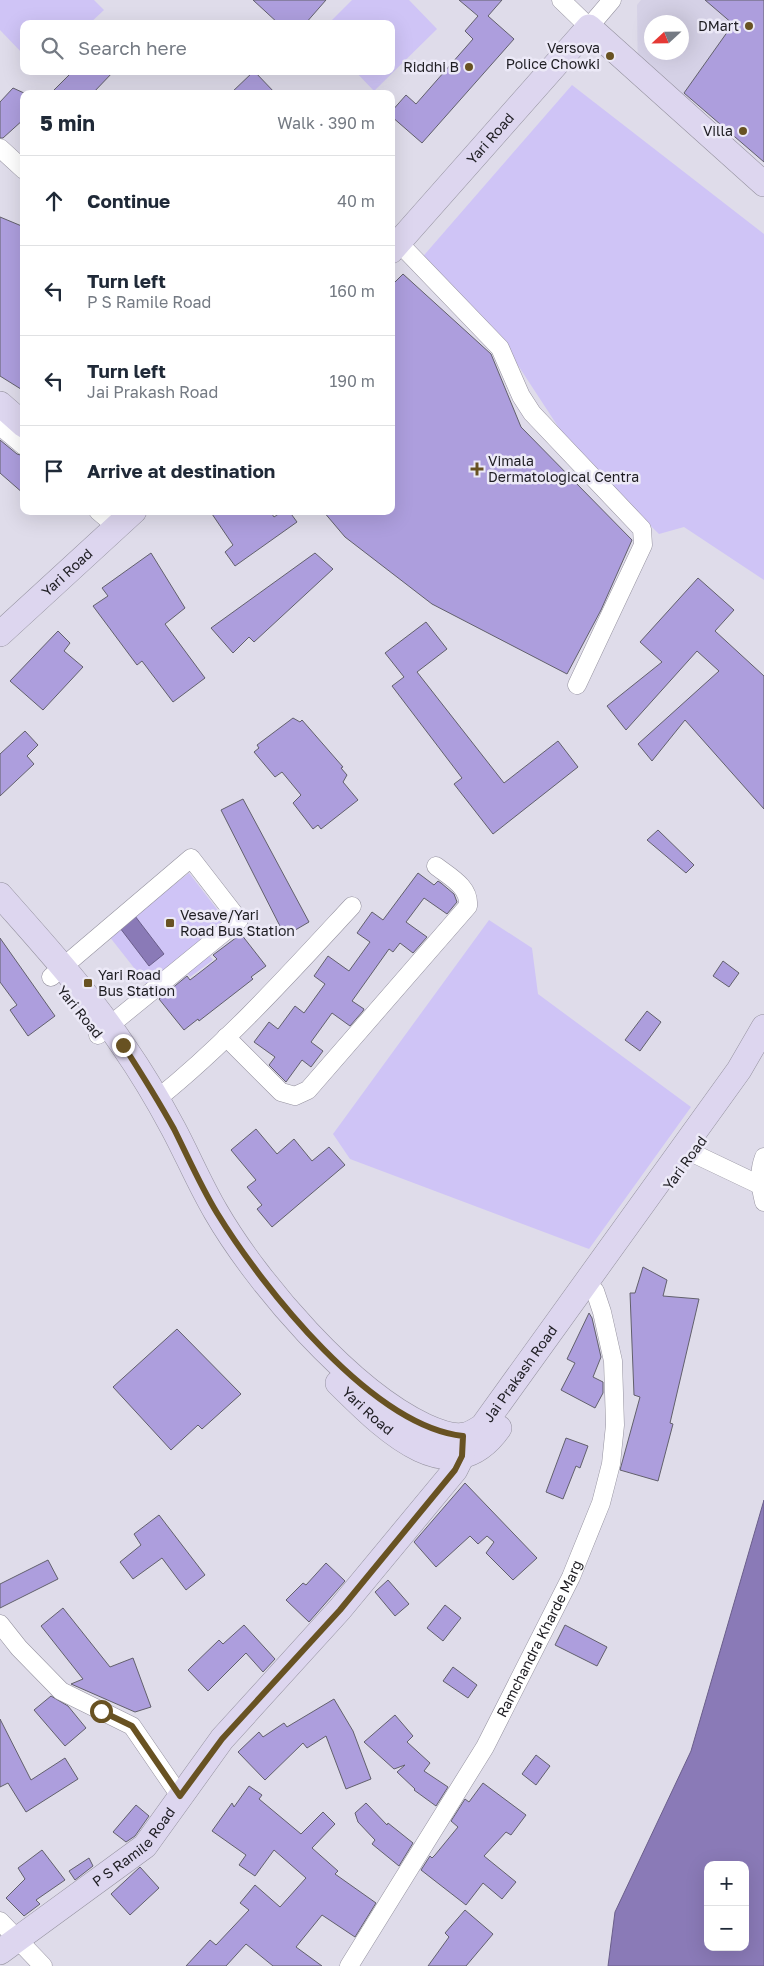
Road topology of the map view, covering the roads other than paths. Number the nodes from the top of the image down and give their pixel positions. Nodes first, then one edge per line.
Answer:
1 (561, 0) edge
2 (612, 0) edge
3 (589, 27) junction
4 (0, 148) edge
5 (20, 166) edge
6 (764, 184) edge
7 (395, 247) edge
8 (0, 404) edge
9 (20, 422) edge
10 (0, 426) edge
11 (20, 443) edge
12 (124, 517) edge
13 (0, 634) edge
14 (577, 685) dead end
15 (436, 866) dead end
16 (0, 895) edge
17 (352, 906) dead end
18 (0, 917) edge
19 (57, 972) junction
20 (764, 1027) edge
21 (103, 1030) junction
22 (226, 1036) junction
23 (764, 1049) edge
24 (157, 1099) junction
25 (687, 1150) junction
26 (764, 1157) edge
27 (763, 1192) edge
28 (590, 1288) junction
29 (463, 1446) junction
30 (0, 1624) edge
31 (180, 1796) junction
32 (0, 1922) edge
33 (10, 1946) edge
34 (43, 1966) edge
35 (349, 1966) edge

1 - 3 street
2 - 3 street, Yari Road
3 - 6 main road
3 - 7 main road, Yari Road
4 - 5 street
7 - 14 street
8 - 9 main road
10 - 11 street
12 - 13 main road, Yari Road
15 - 22 street
16 - 19 main road
17 - 22 street
18 - 19 main road, Yari Road
19 - 21 main road
19 - 21 street
20 - 25 main road, Jai Prakash Road
21 - 24 main road
21 - 29 main road, Yari Road
22 - 24 street
23 - 25 main road, Yari Road
24 - 29 main road
25 - 27 street
25 - 28 main road, Jai Prakash Road
26 - 27 street
28 - 29 main road, Jai Prakash Road
28 - 35 street, Ramchandra Kharde Marg
29 - 31 main road, P S Ramile Road
30 - 31 street
31 - 33 main road, P S Ramile Road
32 - 33 street
33 - 34 street

